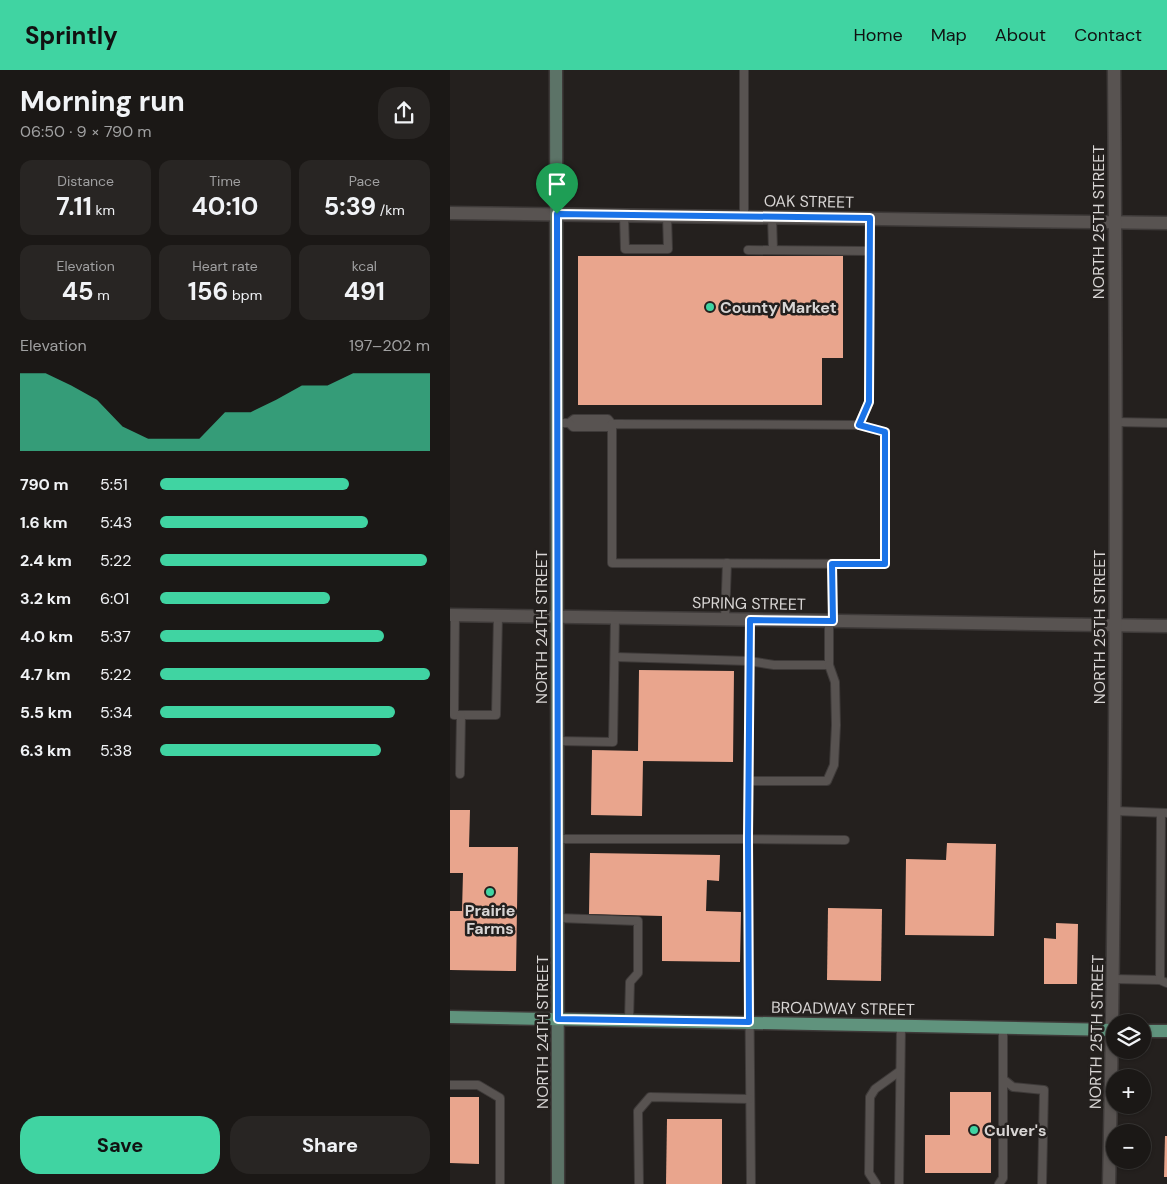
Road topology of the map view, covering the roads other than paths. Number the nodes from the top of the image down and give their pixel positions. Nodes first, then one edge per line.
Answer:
1 (556, 70) edge
2 (744, 70) edge
3 (1114, 70) edge
4 (450, 213) edge
5 (557, 214) junction
6 (624, 215) junction
7 (667, 216) junction
8 (744, 217) junction
9 (772, 217) junction
10 (870, 218) junction
11 (1115, 222) junction
12 (1167, 223) edge
13 (748, 250) dead end
14 (773, 250) junction
15 (870, 250) junction
16 (1115, 422) junction
17 (563, 423) junction
18 (1167, 423) edge
19 (612, 424) junction
20 (859, 425) junction
21 (727, 563) junction
22 (832, 564) junction
23 (453, 615) edge
24 (498, 616) junction
25 (558, 616) junction
26 (615, 617) junction
27 (726, 619) junction
28 (750, 620) junction
29 (831, 620) junction
30 (1116, 625) junction
31 (1167, 626) edge
32 (615, 657) junction
33 (749, 661) junction
34 (829, 665) junction
35 (461, 715) junction
36 (558, 741) junction
37 (460, 774) dead end
38 (749, 782) junction
39 (1115, 811) junction
40 (1164, 813) edge
41 (558, 839) junction
42 (748, 839) junction
43 (844, 840) dead end
44 (558, 918) junction
45 (1113, 979) junction
46 (1164, 981) edge
47 (1114, 1014) edge
48 (450, 1016) edge
49 (558, 1019) junction
50 (629, 1020) junction
51 (749, 1022) junction
52 (902, 1026) junction
53 (1003, 1028) junction
54 (1106, 1030) edge
55 (1151, 1031) edge
56 (1167, 1031) edge
57 (1113, 1059) edge
58 (900, 1071) junction
59 (1003, 1079) junction
60 (450, 1085) edge
61 (749, 1099) junction
62 (500, 1184) edge
63 (558, 1184) edge
64 (639, 1184) edge
65 (751, 1184) edge
66 (876, 1184) edge
67 (899, 1184) edge
68 (999, 1184) edge
69 (1042, 1184) edge
70 (1109, 1184) edge

1 - 5 main road, NORTH 24TH STREET
2 - 8 lane
3 - 11 street, NORTH 25TH STREET
4 - 5 street, OAK STREET
5 - 6 street, OAK STREET
5 - 17 main road, NORTH 24TH STREET
6 - 7 street, OAK STREET
6 - 7 lane
7 - 8 street, OAK STREET
8 - 9 street, OAK STREET
9 - 10 street, OAK STREET
9 - 14 lane
10 - 11 street, OAK STREET
10 - 15 lane
11 - 12 street, OAK STREET
11 - 16 street, NORTH 25TH STREET
13 - 14 lane
14 - 15 lane
15 - 20 lane
16 - 18 lane
16 - 30 street, NORTH 25TH STREET
17 - 19 lane
17 - 25 main road, NORTH 24TH STREET
19 - 20 lane
19 - 21 lane
20 - 22 lane
21 - 22 lane
21 - 27 lane
22 - 29 lane
23 - 24 street, SPRING STREET
23 - 35 lane
24 - 25 street, SPRING STREET
24 - 35 lane
25 - 26 street, SPRING STREET
25 - 36 main road, NORTH 24TH STREET
26 - 27 street, SPRING STREET
26 - 32 lane
27 - 28 street, SPRING STREET
28 - 29 street, SPRING STREET
28 - 33 lane
29 - 30 street, SPRING STREET
29 - 34 lane
30 - 31 street, SPRING STREET
30 - 39 street, NORTH 25TH STREET
32 - 33 lane
32 - 36 lane
33 - 34 lane
33 - 38 lane
34 - 38 lane
35 - 37 lane
36 - 41 main road, NORTH 24TH STREET
38 - 42 lane
39 - 40 lane
39 - 45 street, NORTH 25TH STREET
40 - 46 lane
41 - 42 lane
41 - 44 main road, NORTH 24TH STREET
42 - 43 lane
42 - 51 lane
44 - 49 main road, NORTH 24TH STREET
44 - 50 lane
45 - 46 lane
45 - 47 street, NORTH 25TH STREET
48 - 49 main road, BROADWAY STREET
49 - 50 main road, BROADWAY STREET
49 - 63 main road, NORTH 24TH STREET
50 - 51 main road, BROADWAY STREET
51 - 52 main road, BROADWAY STREET
51 - 61 lane
52 - 53 main road, BROADWAY STREET
52 - 58 lane
53 - 54 main road, BROADWAY STREET
53 - 59 lane
55 - 56 main road
57 - 70 street, NORTH 25TH STREET
58 - 66 lane
58 - 67 lane
59 - 68 lane
59 - 69 lane
60 - 62 lane
61 - 64 lane
61 - 65 lane

